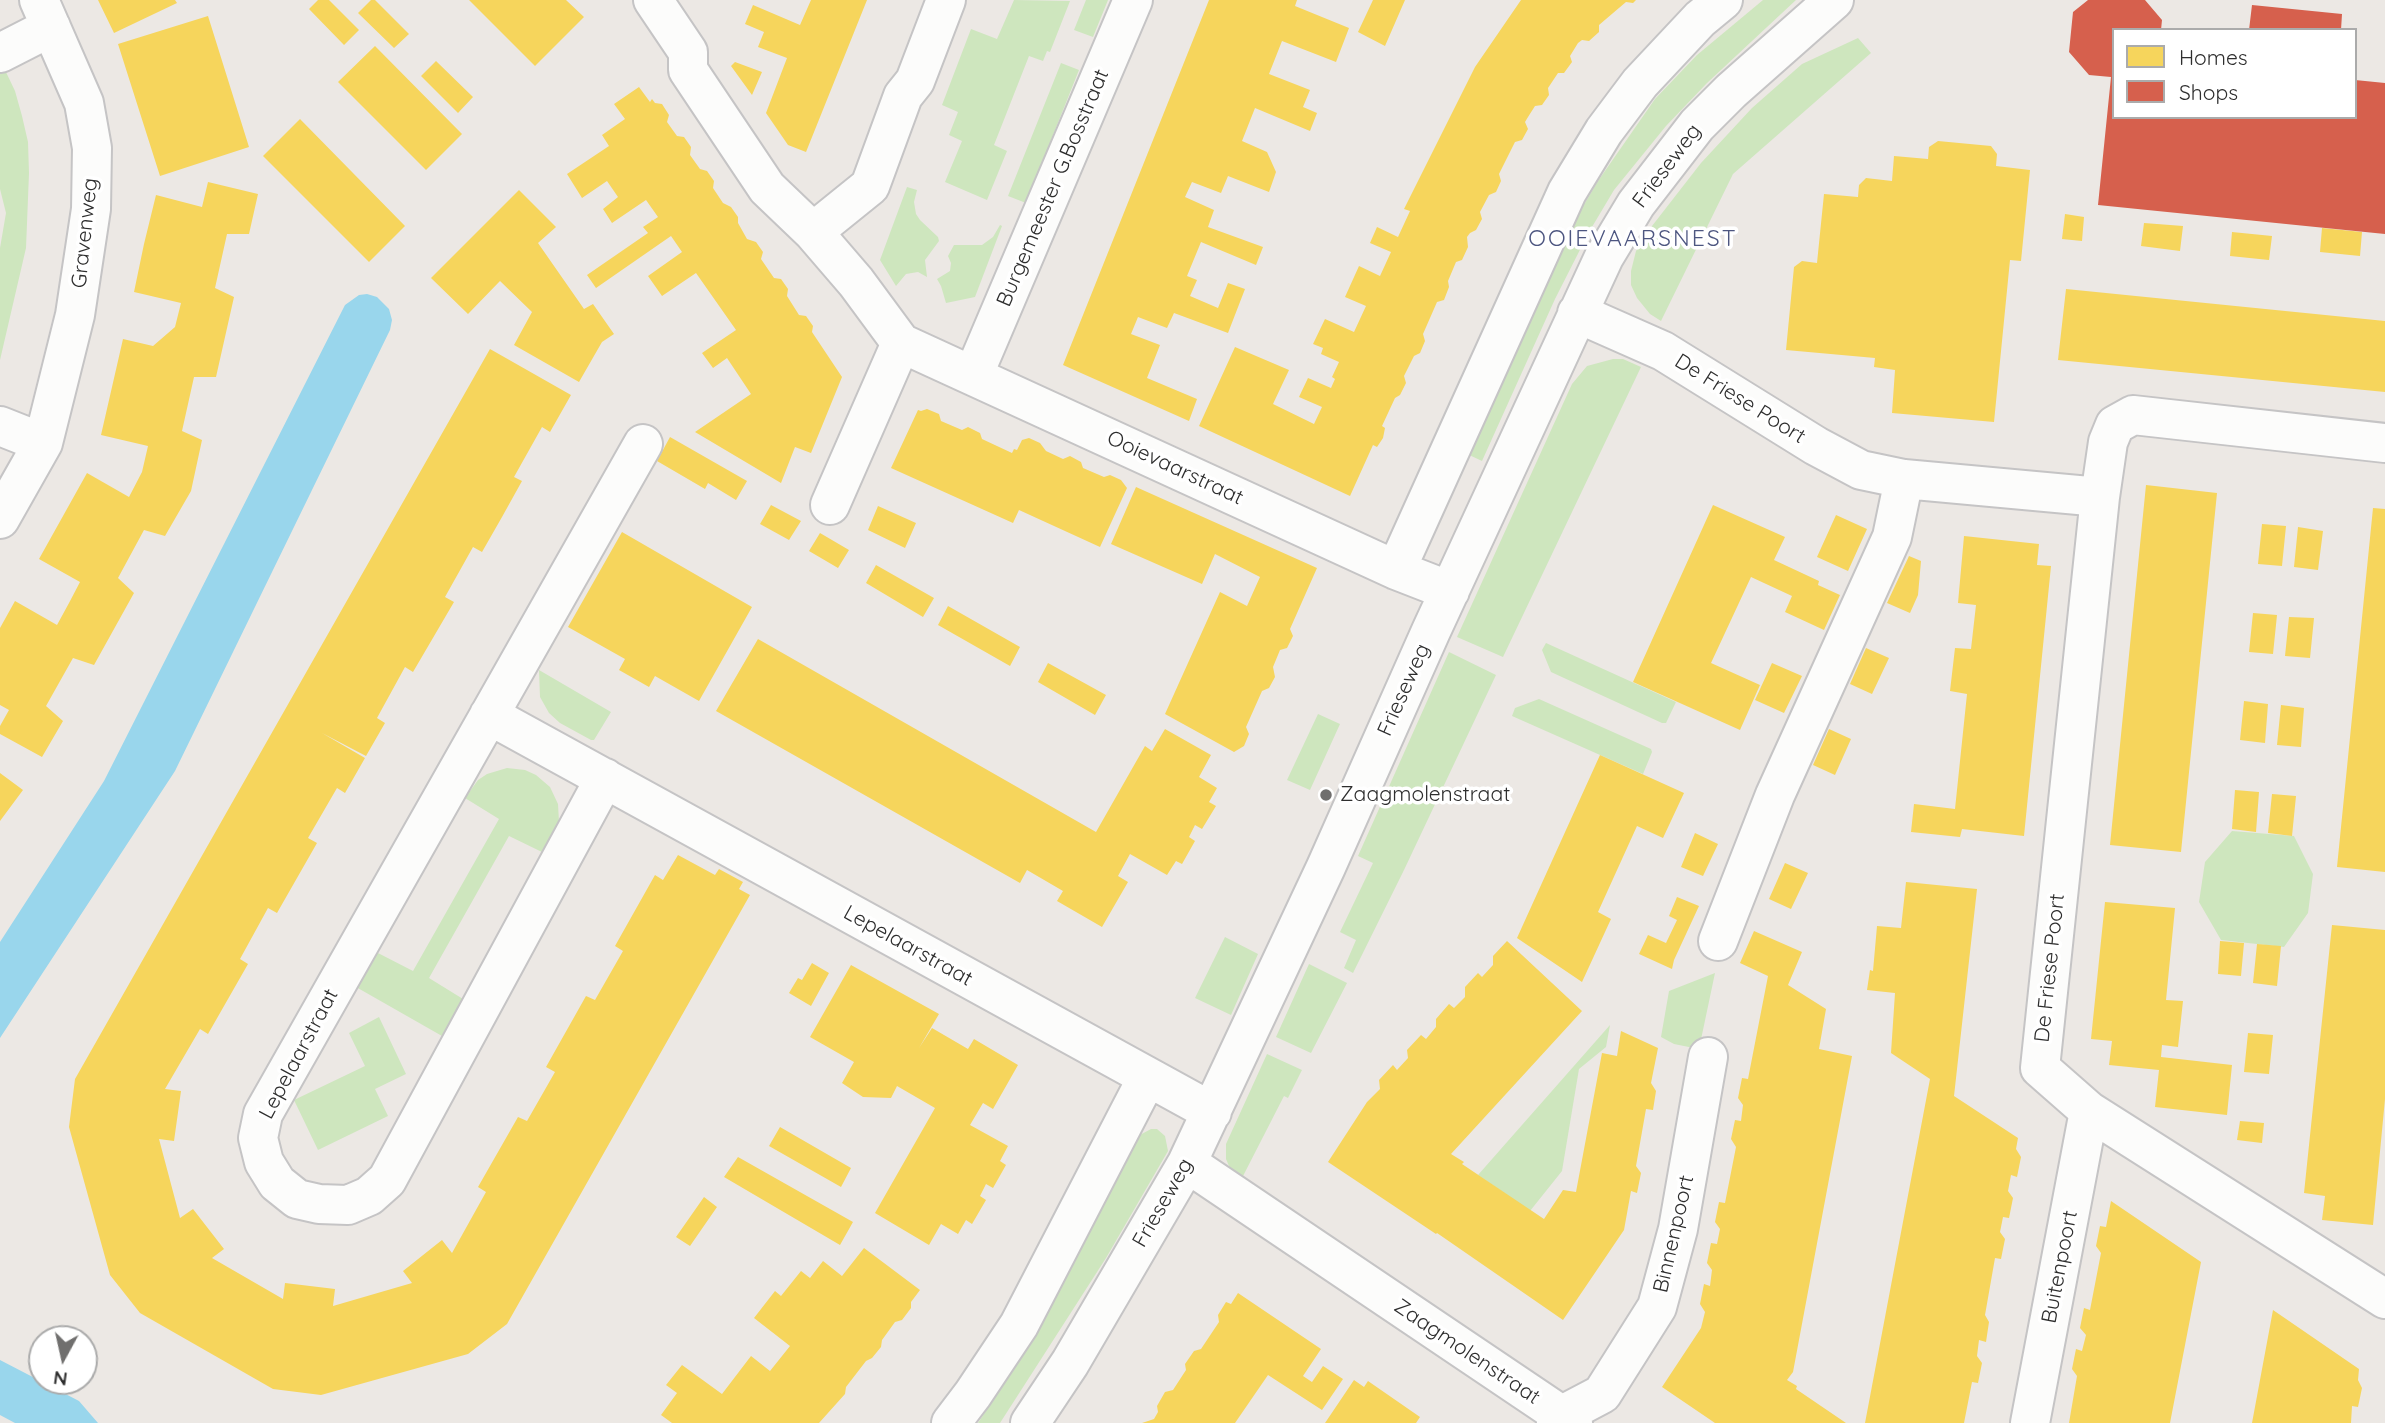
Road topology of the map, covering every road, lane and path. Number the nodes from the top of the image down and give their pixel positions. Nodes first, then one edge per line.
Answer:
1 (653, 0) edge
2 (946, 0) edge
3 (1133, 0) edge
4 (1723, 0) edge
5 (1834, 0) edge
6 (45, 13) edge
7 (0, 53) edge
8 (813, 232) junction
9 (1577, 313) junction
10 (901, 343) junction
11 (973, 376) junction
12 (0, 426) edge
13 (43, 443) junction
14 (2385, 443) edge
15 (643, 444) dead end
16 (1904, 479) junction
17 (2099, 497) junction
18 (830, 505) dead end
19 (0, 519) edge
20 (1396, 570) junction
21 (1450, 591) junction
22 (489, 715) junction
23 (605, 778) junction
24 (1718, 941) dead end
25 (1708, 1057) dead end
26 (1147, 1078) junction
27 (2089, 1111) junction
28 (1212, 1112) junction
29 (1187, 1163) junction
30 (2385, 1298) edge
31 (1564, 1420) edge
32 (951, 1423) edge
33 (1030, 1423) edge
34 (2030, 1423) edge

1 - 8 street, Ooievaarstraat
2 - 8 street
3 - 11 street, Burgemeester G.Bosstraat
4 - 20 street
5 - 9 street, Frieseweg
6 - 7 street, Gravenweg
6 - 13 street, Gravenweg
8 - 10 street, Ooievaarstraat
9 - 16 street, De Friese Poort
9 - 21 street, Frieseweg
10 - 11 street, Ooievaarstraat
10 - 18 street
11 - 20 street, Ooievaarstraat
12 - 13 street
13 - 19 street, Gravenweg
14 - 17 street, De Friese Poort
15 - 22 street, Lepelaarstraat
16 - 17 street, De Friese Poort
16 - 24 street
17 - 27 street, De Friese Poort
20 - 21 street, Ooievaarstraat
21 - 28 street, Frieseweg
22 - 23 street, Lepelaarstraat
22 - 23 street, Lepelaarstraat
23 - 26 street, Lepelaarstraat
25 - 31 street, Binnenpoort
26 - 28 street, Lepelaarstraat
26 - 32 street
27 - 30 street, De Friese Poort
27 - 34 street, Buitenpoort
28 - 29 street, Frieseweg
29 - 31 street, Zaagmolenstraat
29 - 33 street, Frieseweg

